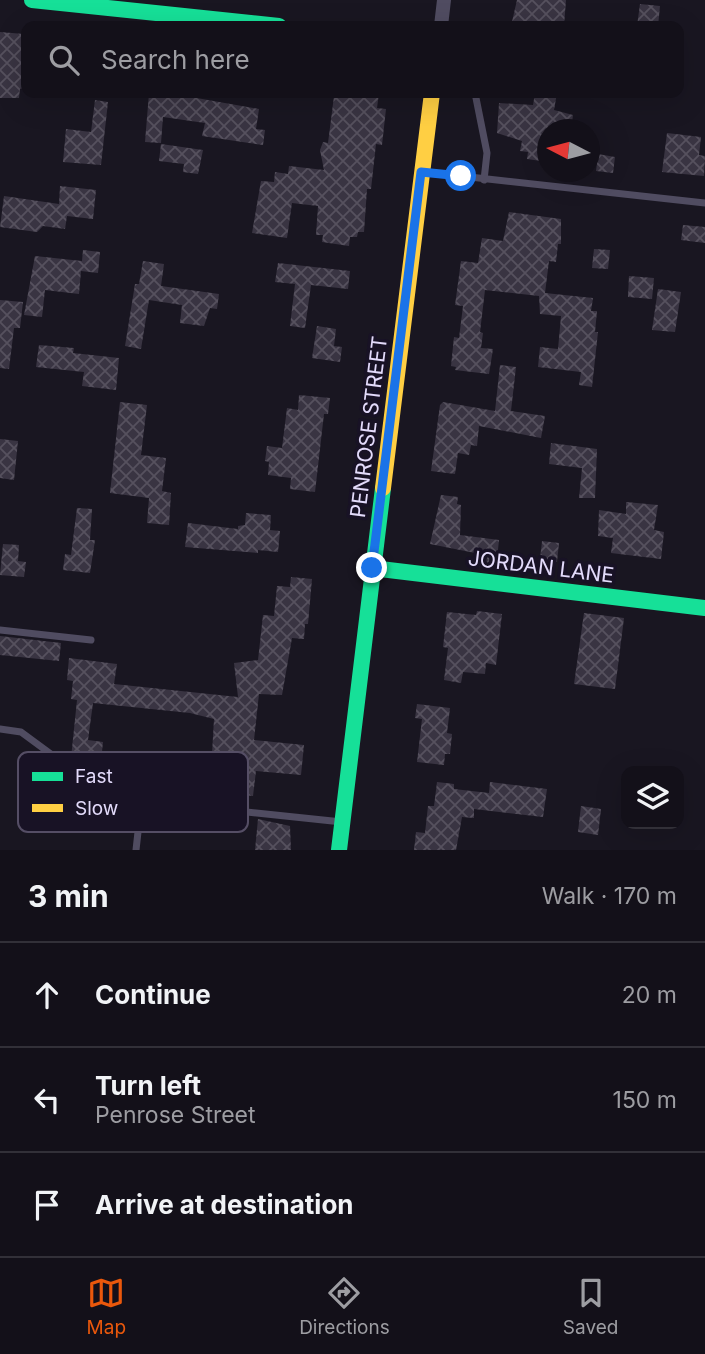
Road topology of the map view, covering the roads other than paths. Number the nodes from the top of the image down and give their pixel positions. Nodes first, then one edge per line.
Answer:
1 (32, 0) edge
2 (444, 0) edge
3 (232, 21) edge
4 (442, 21) edge
5 (431, 98) edge
6 (476, 98) edge
7 (421, 172) junction
8 (485, 180) junction
9 (705, 203) edge
10 (372, 568) junction
11 (705, 608) edge
12 (0, 630) edge
13 (92, 640) dead end
14 (0, 729) edge
15 (48, 752) edge
16 (248, 812) edge
17 (343, 822) junction
18 (138, 832) dead end
19 (136, 850) edge
20 (339, 850) edge

1 - 3 street
2 - 4 street
5 - 7 street, PENROSE STREET
6 - 8 lane
7 - 8 lane
7 - 10 street, PENROSE STREET
8 - 9 lane
10 - 11 street, JORDAN LANE
10 - 17 street, PENROSE STREET
12 - 13 lane
14 - 15 lane
16 - 17 lane
17 - 20 street, PENROSE STREET
18 - 19 lane

